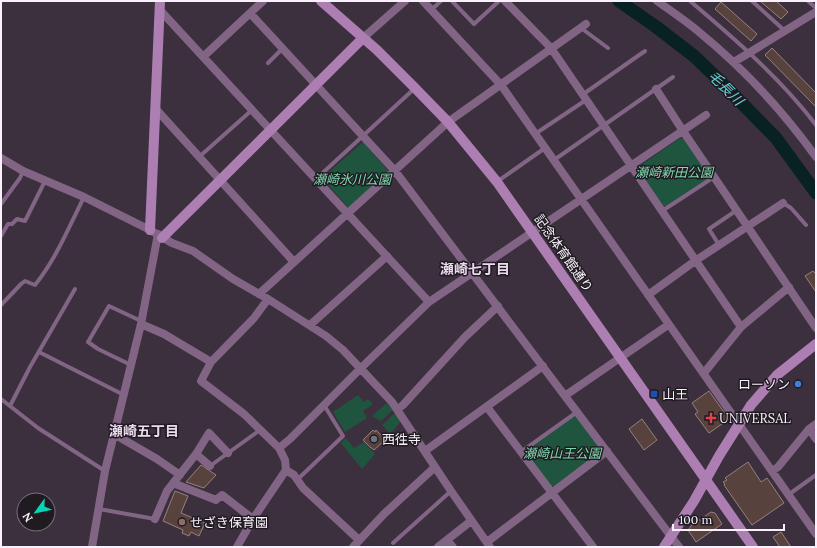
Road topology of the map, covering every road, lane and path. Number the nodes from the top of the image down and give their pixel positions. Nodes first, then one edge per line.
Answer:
1 (263, 1) edge
2 (321, 1) edge
3 (405, 1) edge
4 (423, 1) edge
5 (441, 1) edge
6 (452, 1) edge
7 (499, 1) edge
8 (505, 1) edge
9 (657, 1) edge
10 (690, 1) edge
11 (752, 1) edge
12 (808, 1) edge
13 (160, 5) edge
14 (816, 8) edge
15 (431, 10) junction
16 (816, 12) edge
17 (250, 13) junction
18 (583, 26) joint
19 (785, 31) junction
20 (363, 38) junction
21 (283, 48) junction
22 (551, 48) junction
23 (608, 48) dead end
24 (645, 51) dead end
25 (749, 53) junction
26 (204, 56) junction
27 (734, 62) junction
28 (268, 63) dead end
29 (673, 77) dead end
30 (317, 85) junction
31 (500, 85) junction
32 (415, 88) junction
33 (656, 89) junction
34 (584, 98) junction
35 (154, 108) junction
36 (252, 109) junction
37 (706, 115) dead end
38 (448, 122) junction
39 (816, 125) edge
40 (603, 126) junction
41 (271, 130) junction
42 (683, 130) junction
43 (536, 134) junction
44 (363, 135) junction
45 (545, 148) junction
46 (816, 157) edge
47 (1, 158) edge
48 (199, 158) junction
49 (553, 160) junction
50 (630, 166) junction
51 (23, 171) junction
52 (395, 171) junction
53 (714, 177) junction
54 (316, 179) junction
55 (45, 181) junction
56 (220, 181) junction
57 (497, 182) junction
58 (84, 197) junction
59 (581, 199) junction
60 (783, 202) joint
61 (1, 204) edge
62 (737, 210) junction
63 (661, 212) junction
64 (348, 214) junction
65 (806, 224) dead end
66 (748, 226) junction
67 (533, 232) junction
68 (156, 234) junction
69 (1, 236) edge
70 (719, 245) junction
71 (387, 256) junction
72 (695, 261) junction
73 (294, 262) junction
74 (472, 272) junction
75 (789, 287) junction
76 (75, 290) dead end
77 (259, 294) junction
78 (648, 295) junction
79 (268, 299) junction
80 (429, 302) junction
81 (1, 305) edge
82 (498, 306) junction
83 (141, 323) junction
84 (310, 325) junction
85 (668, 325) junction
86 (741, 327) junction
87 (816, 328) edge
88 (816, 344) edge
89 (39, 352) junction
90 (621, 357) junction
91 (211, 362) junction
92 (130, 365) junction
93 (543, 366) junction
94 (361, 368) junction
95 (704, 373) junction
96 (124, 395) junction
97 (566, 395) junction
98 (1, 399) edge
99 (324, 405) junction
100 (10, 406) junction
101 (487, 407) junction
102 (398, 409) junction
103 (577, 412) junction
104 (739, 424) junction
105 (816, 424) edge
106 (809, 429) junction
107 (260, 430) junction
108 (114, 434) junction
109 (816, 439) edge
110 (279, 448) junction
111 (425, 451) junction
112 (607, 451) junction
113 (521, 452) junction
114 (228, 453) junction
115 (196, 454) junction
116 (210, 466) joint
117 (435, 467) junction
118 (105, 470) junction
119 (286, 470) junction
120 (772, 471) junction
121 (816, 474) edge
122 (180, 475) junction
123 (297, 480) junction
124 (706, 480) junction
125 (173, 483) junction
126 (451, 492) junction
127 (552, 493) junction
128 (788, 494) junction
129 (99, 509) junction
130 (155, 519) joint
131 (253, 519) junction
132 (471, 521) junction
133 (816, 534) edge
134 (672, 536) junction
135 (359, 540) junction
136 (447, 540) junction
137 (393, 543) dead end
138 (488, 545) edge
139 (92, 547) edge
140 (237, 547) edge
141 (353, 547) edge
142 (438, 547) edge
143 (453, 547) edge
144 (593, 547) edge
145 (664, 547) edge
146 (679, 547) edge
147 (753, 547) edge

1 - 17 street
2 - 20 street, 記念体育館通り
3 - 20 street
4 - 15 street
5 - 15 lane
6 - 7 lane
8 - 22 street
9 - 27 street
10 - 25 lane
11 - 19 lane
12 - 14 lane
13 - 26 street
13 - 35 street
15 - 31 street
16 - 19 street
17 - 21 street
17 - 26 street
18 - 22 street
18 - 23 lane
19 - 25 street
20 - 30 street
20 - 32 street, 記念体育館通り
21 - 28 lane
21 - 30 street
22 - 31 street
22 - 34 street
24 - 34 lane
25 - 27 street
25 - 39 lane
26 - 36 street
27 - 46 street
29 - 33 lane
30 - 41 street
30 - 44 street
31 - 38 street
31 - 43 street
32 - 38 street, 記念体育館通り
32 - 44 lane
33 - 40 lane
33 - 42 street
34 - 40 street
34 - 43 lane
35 - 48 street
35 - 68 street
36 - 41 street
36 - 48 lane
37 - 42 street
38 - 52 street
38 - 57 street, 記念体育館通り
40 - 49 lane
40 - 50 street
41 - 54 street
41 - 56 street
42 - 50 street
42 - 53 street
43 - 45 street
44 - 52 street
44 - 54 lane
45 - 49 street
45 - 57 lane
47 - 51 street
48 - 56 street
49 - 59 street
50 - 59 street
50 - 63 street
51 - 55 street
51 - 61 lane
52 - 64 street
52 - 74 street
53 - 62 street
53 - 63 lane
54 - 64 street
55 - 58 street
55 - 69 lane
56 - 68 street
56 - 73 street
57 - 67 street, 記念体育館通り
58 - 68 street
58 - 81 lane
59 - 67 street
59 - 78 street
60 - 65 lane
60 - 66 street
62 - 66 street
62 - 70 lane
63 - 72 street
64 - 71 street
64 - 73 street
66 - 70 street
66 - 75 street
67 - 74 street
67 - 90 street, 記念体育館通り
68 - 77 street
68 - 83 street
70 - 72 street
71 - 80 street
71 - 84 street
72 - 78 street
72 - 86 street
73 - 77 street
74 - 80 street
74 - 82 street
75 - 86 street
75 - 87 street
76 - 89 lane
77 - 79 street
78 - 85 street
79 - 84 street
79 - 91 street
80 - 94 street
82 - 93 street
82 - 102 street
83 - 91 street
83 - 92 street
83 - 92 lane
84 - 94 street
85 - 90 street
85 - 95 street
86 - 95 street
88 - 104 street
89 - 96 lane
89 - 100 lane
90 - 97 street
90 - 124 street, 記念体育館通り
91 - 107 street
92 - 96 street
93 - 97 street
93 - 101 street
94 - 99 street
94 - 102 street
95 - 104 street
96 - 108 street
97 - 103 street
98 - 100 lane
99 - 110 street
99 - 123 lane
100 - 118 lane
101 - 111 street
101 - 113 street
102 - 111 street
103 - 112 street
103 - 113 lane
104 - 120 street
104 - 124 street
105 - 106 street
106 - 109 street
106 - 120 street
107 - 110 street
107 - 114 lane
108 - 118 street
108 - 122 street
110 - 119 street
111 - 117 street
112 - 127 street
112 - 134 street
113 - 127 street
114 - 115 street
114 - 116 lane
115 - 116 street
115 - 122 street
117 - 126 street
117 - 135 street
118 - 129 street
119 - 123 street
119 - 131 street
120 - 128 street
121 - 128 lane
122 - 125 street
123 - 135 street
124 - 134 street
124 - 147 street, 記念体育館通り
125 - 130 street
125 - 131 street
126 - 132 street
126 - 137 lane
127 - 138 street
127 - 144 street
128 - 133 street
129 - 130 lane
129 - 139 street
131 - 140 street
132 - 136 street
132 - 138 street
134 - 145 street
134 - 146 street
135 - 141 street
136 - 142 street
136 - 143 street

